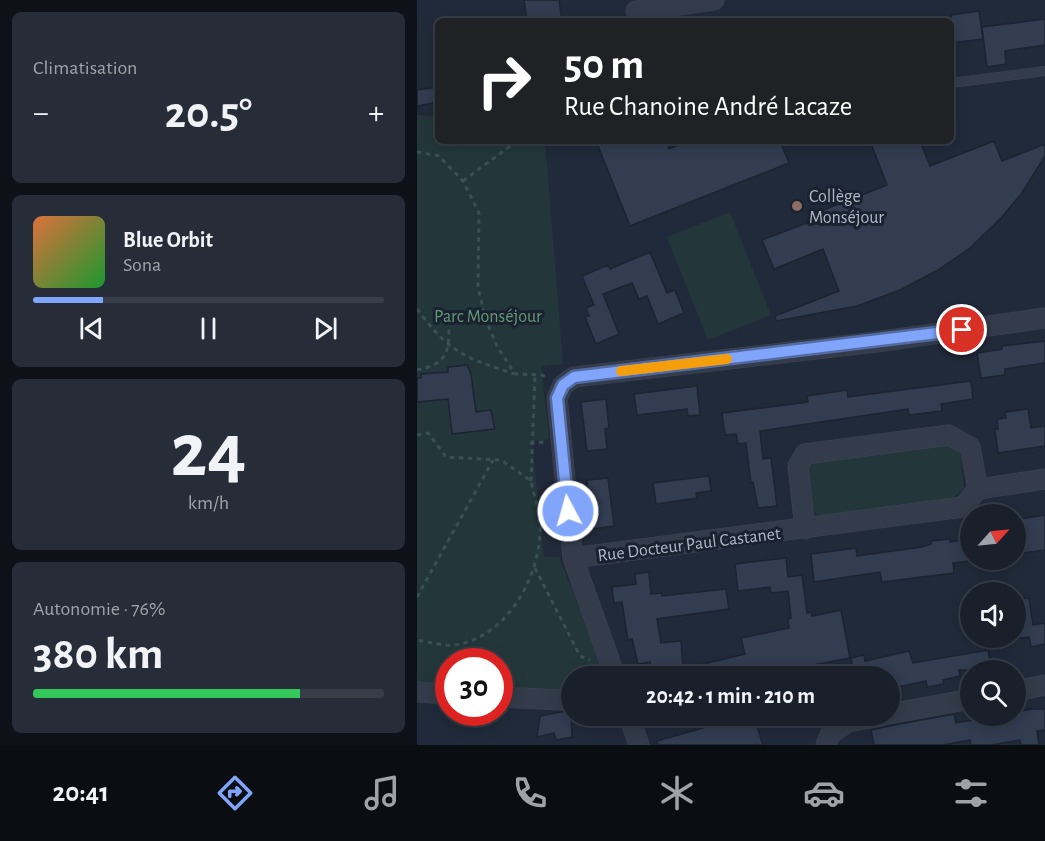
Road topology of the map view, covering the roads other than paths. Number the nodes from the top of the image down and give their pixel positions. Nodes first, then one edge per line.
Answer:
1 (714, 0) edge
2 (636, 11) dead end
3 (1045, 71) edge
4 (954, 82) edge
5 (1045, 318) edge
6 (1045, 479) edge
7 (978, 489) junction
8 (805, 529) junction
9 (573, 558) junction
10 (611, 666) edge
11 (1045, 686) edge
12 (1026, 689) edge
13 (417, 692) edge
14 (435, 693) edge
15 (513, 698) edge
16 (561, 700) edge
17 (960, 701) edge
18 (900, 712) edge
19 (632, 726) edge
20 (843, 726) edge
21 (828, 739) edge
22 (639, 745) edge

1 - 2 street
3 - 4 lane
5 - 9 street
6 - 7 street
7 - 8 street, Rue Docteur Paul Castanet
7 - 8 street, Rue Docteur Paul Castanet
8 - 9 street, Rue Docteur Paul Castanet
9 - 10 street
11 - 12 street
13 - 14 street
15 - 16 street
17 - 18 street
19 - 22 street
20 - 21 street

